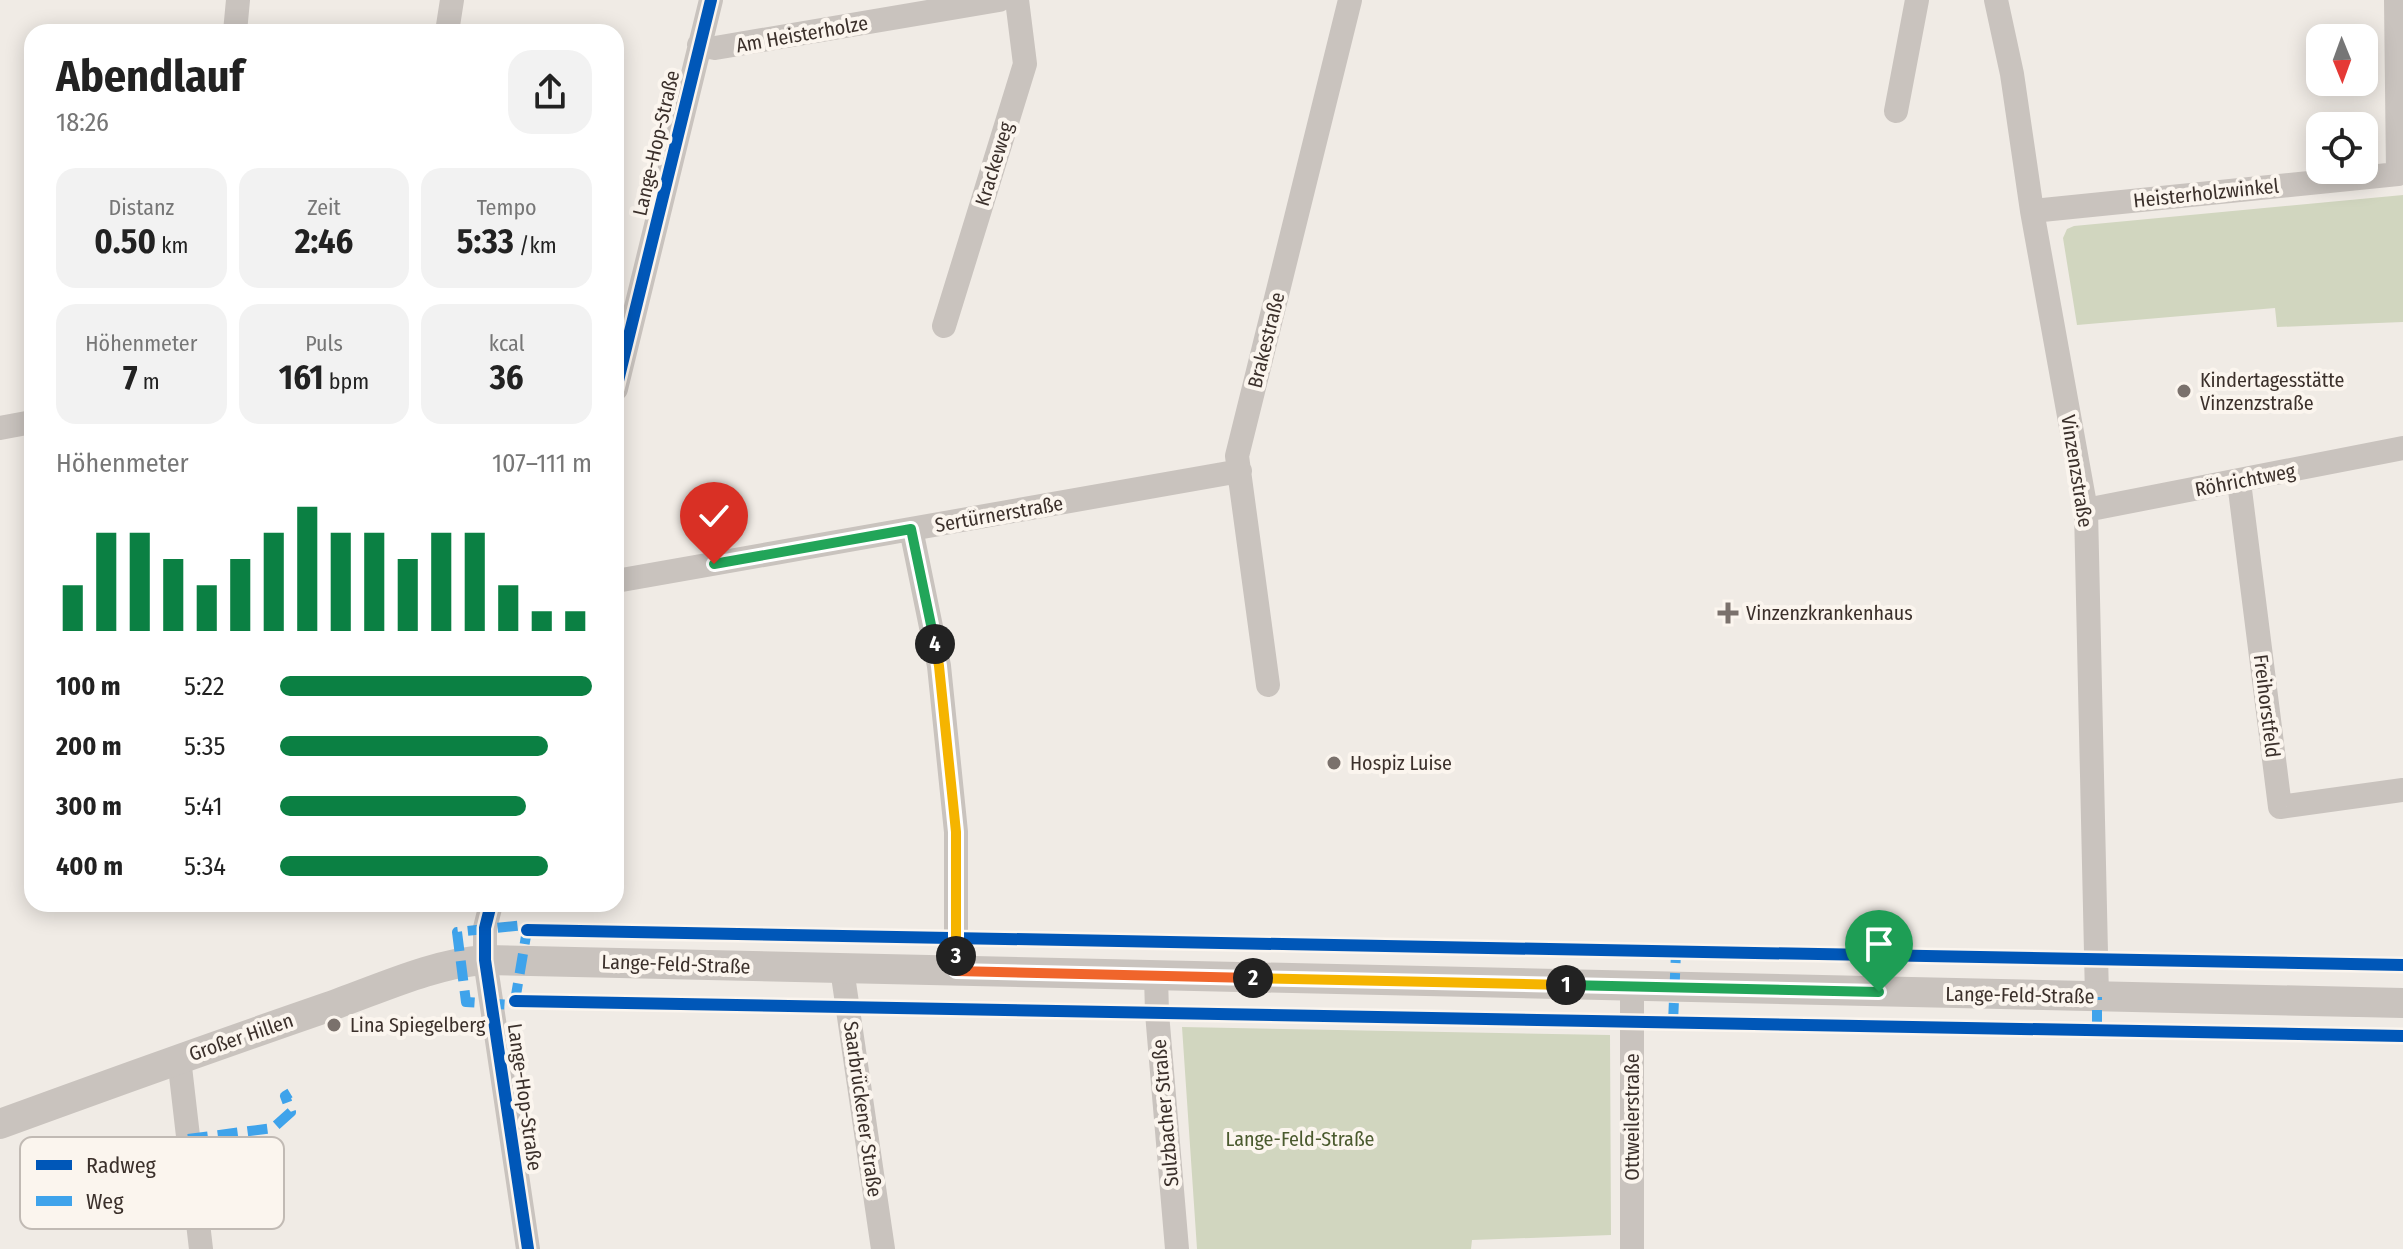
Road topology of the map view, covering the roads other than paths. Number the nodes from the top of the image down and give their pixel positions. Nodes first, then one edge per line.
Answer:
1 (238, 0) edge
2 (452, 0) edge
3 (711, 0) edge
4 (999, 0) edge
5 (1017, 0) edge
6 (1350, 0) edge
7 (1917, 0) edge
8 (1996, 0) edge
9 (2396, 0) edge
10 (236, 24) edge
11 (448, 24) edge
12 (699, 45) junction
13 (1896, 111) dead end
14 (2032, 211) junction
15 (624, 325) edge
16 (944, 326) dead end
17 (24, 424) edge
18 (0, 428) edge
19 (2403, 448) edge
20 (1240, 471) junction
21 (2239, 482) junction
22 (2086, 510) junction
23 (911, 529) junction
24 (624, 580) edge
25 (1268, 685) dead end
26 (2403, 790) edge
27 (489, 912) edge
28 (485, 960) junction
29 (842, 969) junction
30 (956, 971) junction
31 (1156, 976) junction
32 (1632, 986) junction
33 (2097, 997) junction
34 (2403, 1003) edge
35 (179, 1058) junction
36 (0, 1124) edge
37 (188, 1137) edge
38 (199, 1229) edge
39 (201, 1249) edge
40 (528, 1249) edge
41 (883, 1249) edge
42 (1177, 1249) edge
43 (1632, 1249) edge

1 - 10 street
2 - 11 street
3 - 12 street, Lange-Hop-Straße
4 - 12 street, Am Heisterholze
5 - 16 street, Krackeweg
6 - 20 street, Brakestraße
7 - 13 street
8 - 14 street, Vinzenzstraße
9 - 14 street, Heisterholzwinkel
12 - 15 street, Lange-Hop-Straße
14 - 22 street, Vinzenzstraße
17 - 18 street
19 - 21 street, Röhrichtweg
20 - 23 street, Sertürnerstraße
20 - 25 street, Brakestraße
21 - 22 street, Röhrichtweg
21 - 26 street, Freihorstfeld
22 - 33 street, Vinzenzstraße
23 - 24 street, Sertürnerstraße
23 - 30 street
27 - 28 street, Lange-Hop-Straße
28 - 29 street, Lange-Feld-Straße
28 - 35 street, Großer Hillen
28 - 40 street, Lange-Hop-Straße
29 - 30 street, Lange-Feld-Straße
29 - 41 street, Saarbrückener Straße
30 - 31 street, Lange-Feld-Straße
31 - 32 street, Lange-Feld-Straße
31 - 42 street, Sulzbacher Straße
32 - 33 street, Lange-Feld-Straße
32 - 43 street, Ottweilerstraße
33 - 34 street, Lange-Feld-Straße
35 - 36 street, Großer Hillen
35 - 37 street
38 - 39 street

